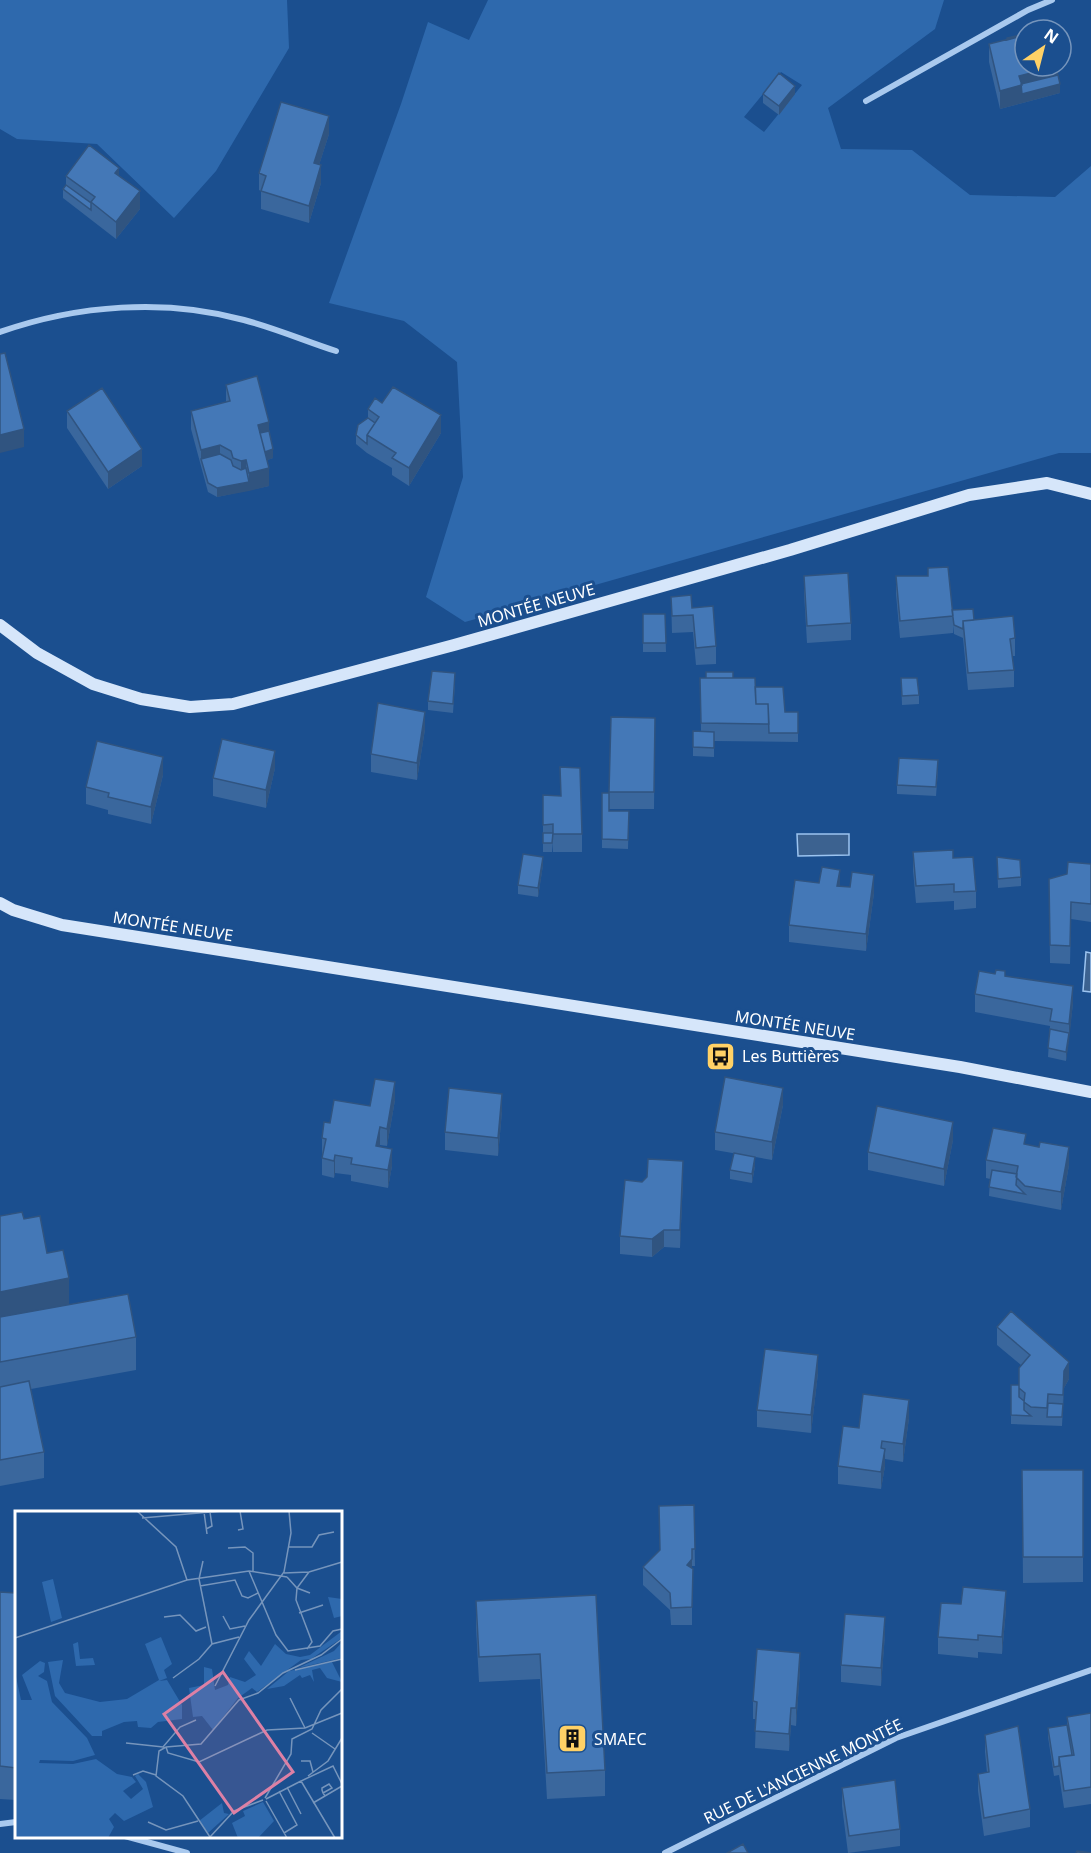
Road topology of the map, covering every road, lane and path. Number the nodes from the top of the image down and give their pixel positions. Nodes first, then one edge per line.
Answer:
1 (1052, 0) edge
2 (866, 101) dead end
3 (0, 332) edge
4 (336, 351) dead end
5 (1091, 494) edge
6 (0, 625) edge
7 (0, 903) edge
8 (1091, 1092) edge
9 (1091, 1670) edge
10 (15, 1822) edge
11 (0, 1824) edge
12 (132, 1838) edge
13 (186, 1853) edge
14 (665, 1853) edge

1 - 2 street
3 - 4 street
5 - 6 street, MONTÉE NEUVE
7 - 8 street, MONTÉE NEUVE
9 - 14 street, RUE DE L'ANCIENNE MONTÉE
10 - 11 street
12 - 13 street

